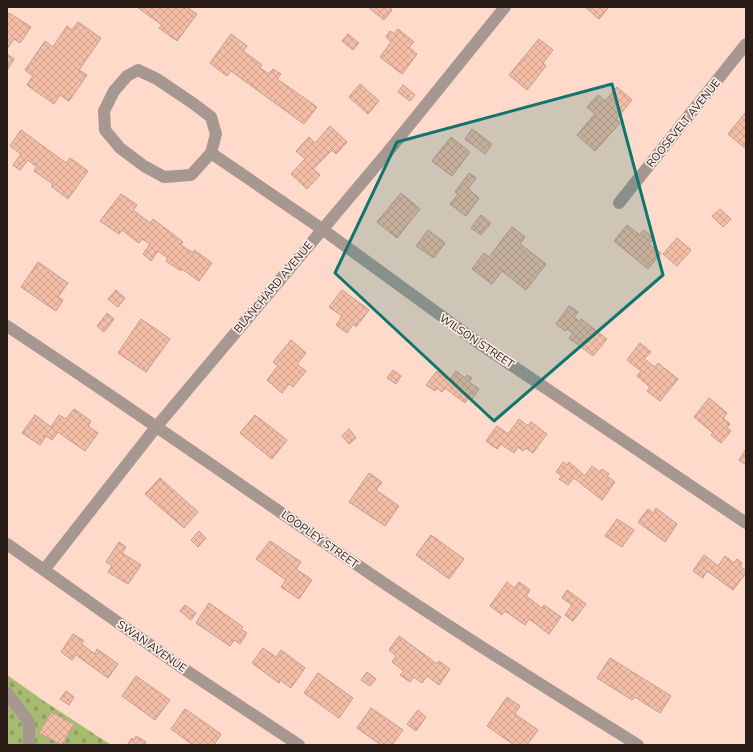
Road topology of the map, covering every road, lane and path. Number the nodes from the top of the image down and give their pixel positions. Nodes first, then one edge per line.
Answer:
1 (505, 7) edge
2 (746, 44) edge
3 (211, 153) junction
4 (619, 202) dead end
5 (322, 229) junction
6 (7, 326) edge
7 (157, 426) junction
8 (746, 523) edge
9 (7, 544) edge
10 (44, 570) junction
11 (7, 693) edge
12 (28, 745) edge
13 (299, 745) edge
14 (638, 745) edge

1 - 5 street, BLANCHARD AVENUE
2 - 4 street, ROOSEVELT AVENUE
3 - 3 street
3 - 5 street, WILSON STREET
5 - 7 street, BLANCHARD AVENUE
5 - 8 street, WILSON STREET
6 - 7 street, LOOPLEY STREET
7 - 10 street, BLANCHARD AVENUE
7 - 14 street, LOOPLEY STREET
9 - 10 street, SWAN AVENUE
10 - 13 street, SWAN AVENUE
11 - 12 street

